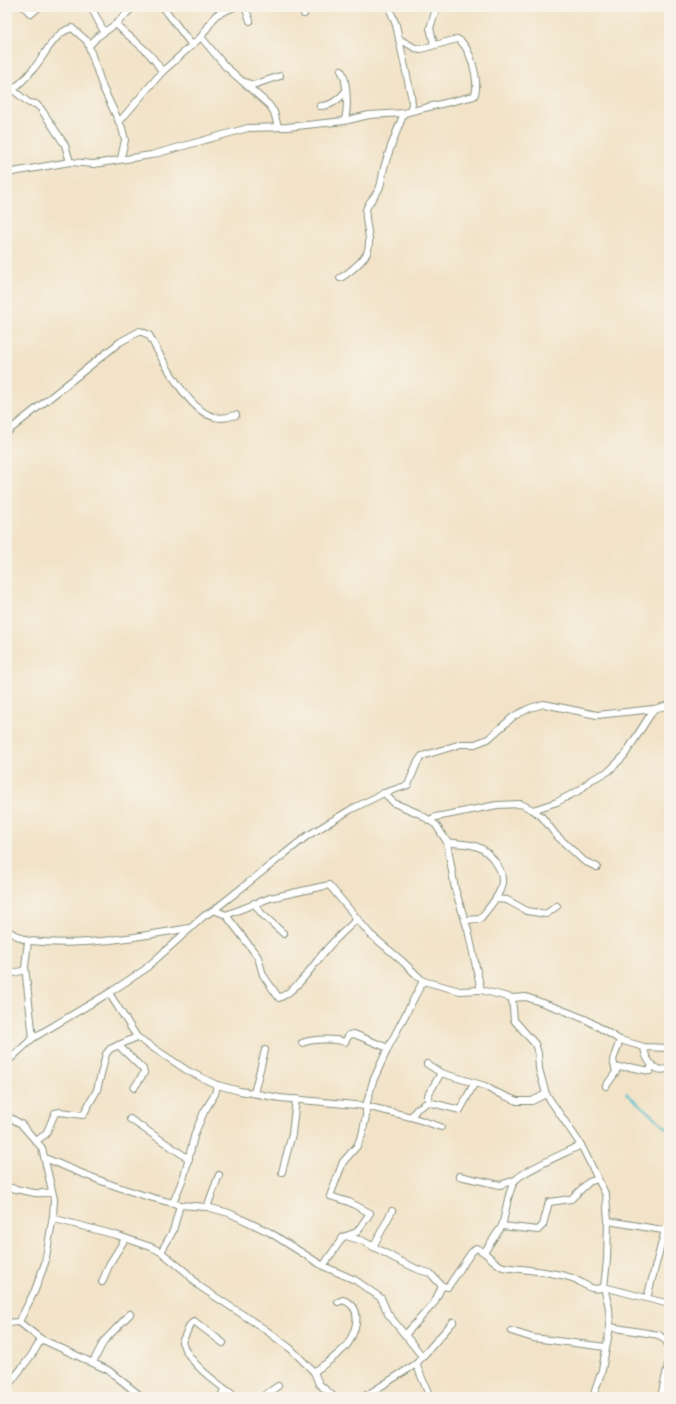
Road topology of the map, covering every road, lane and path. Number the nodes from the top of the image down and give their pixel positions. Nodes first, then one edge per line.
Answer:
1 (24, 7) edge
2 (39, 7) edge
3 (91, 7) edge
4 (133, 7) edge
5 (162, 7) edge
6 (234, 7) edge
7 (245, 7) edge
8 (389, 7) edge
9 (436, 9) dead end
10 (250, 21) dead end
11 (116, 24) junction
12 (104, 32) junction
13 (201, 37) junction
14 (399, 39) junction
15 (192, 44) junction
16 (434, 44) junction
17 (89, 46) junction
18 (341, 70) dead end
19 (162, 72) junction
20 (280, 76) dead end
21 (242, 81) junction
22 (13, 90) junction
23 (345, 92) junction
24 (7, 94) edge
25 (320, 106) dead end
26 (407, 112) junction
27 (344, 120) junction
28 (119, 122) junction
29 (278, 127) junction
30 (122, 158) junction
31 (70, 162) junction
32 (7, 173) edge
33 (340, 278) dead end
34 (236, 415) dead end
35 (7, 432) edge
36 (669, 705) edge
37 (654, 709) junction
38 (384, 793) junction
39 (533, 810) junction
40 (429, 820) junction
41 (447, 842) junction
42 (597, 866) dead end
43 (496, 899) junction
44 (254, 903) junction
45 (557, 906) dead end
46 (214, 910) junction
47 (226, 915) junction
48 (357, 920) junction
49 (465, 920) junction
50 (190, 928) junction
51 (7, 932) edge
52 (284, 934) dead end
53 (28, 941) junction
54 (25, 970) junction
55 (7, 975) edge
56 (423, 981) junction
57 (481, 990) junction
58 (109, 993) junction
59 (512, 998) junction
60 (137, 1037) junction
61 (33, 1038) junction
62 (620, 1040) junction
63 (302, 1043) dead end
64 (118, 1045) junction
65 (644, 1047) junction
66 (388, 1048) junction
67 (668, 1049) edge
68 (265, 1050) dead end
69 (7, 1062) edge
70 (427, 1064) dead end
71 (652, 1065) junction
72 (615, 1068) junction
73 (669, 1068) edge
74 (441, 1073) junction
75 (474, 1084) junction
76 (217, 1085) junction
77 (606, 1086) dead end
78 (134, 1088) dead end
79 (254, 1094) junction
80 (546, 1094) junction
81 (296, 1099) junction
82 (428, 1102) junction
83 (366, 1106) junction
84 (7, 1116) edge
85 (411, 1117) junction
86 (130, 1119) dead end
87 (441, 1127) dead end
88 (36, 1141) junction
89 (581, 1145) junction
90 (45, 1158) junction
91 (189, 1159) junction
92 (282, 1172) dead end
93 (220, 1175) dead end
94 (459, 1176) dead end
95 (598, 1179) junction
96 (514, 1180) junction
97 (7, 1187) edge
98 (52, 1192) junction
99 (173, 1203) junction
100 (180, 1205) junction
101 (207, 1207) junction
102 (392, 1211) dead end
103 (54, 1216) junction
104 (608, 1221) junction
105 (502, 1226) junction
106 (667, 1231) edge
107 (343, 1237) junction
108 (125, 1239) junction
109 (374, 1246) junction
110 (485, 1251) junction
111 (161, 1252) junction
112 (323, 1266) junction
113 (102, 1282) dead end
114 (442, 1286) junction
115 (604, 1287) junction
116 (647, 1298) junction
117 (338, 1302) dead end
118 (669, 1304) edge
119 (130, 1314) dead end
120 (19, 1322) junction
121 (453, 1322) dead end
122 (7, 1323) edge
123 (610, 1327) junction
124 (511, 1331) dead end
125 (405, 1335) junction
126 (41, 1339) junction
127 (224, 1343) dead end
128 (606, 1347) junction
129 (669, 1347) edge
130 (422, 1356) junction
131 (669, 1360) edge
132 (93, 1362) junction
133 (416, 1364) junction
134 (314, 1372) junction
135 (278, 1386) dead end
136 (7, 1388) edge
137 (224, 1388) junction
138 (142, 1397) edge
139 (221, 1397) edge
140 (236, 1397) edge
141 (262, 1397) edge
142 (334, 1397) edge
143 (364, 1397) edge
144 (430, 1397) edge
145 (593, 1397) edge
146 (661, 1397) edge

1 - 2 street
3 - 12 street
4 - 11 street
5 - 15 street
6 - 13 street
7 - 10 street
8 - 14 street
9 - 16 street
11 - 12 street
11 - 19 street
12 - 17 street
13 - 15 street
13 - 21 street
14 - 16 street
14 - 26 street
15 - 19 street
16 - 26 street
17 - 22 street
17 - 28 street
18 - 23 street
19 - 28 street
20 - 21 street
21 - 29 street
22 - 24 street
22 - 31 street
23 - 25 street
23 - 27 street
26 - 27 street
26 - 33 street
27 - 29 street
28 - 30 street
29 - 30 street
30 - 31 street
31 - 32 street
34 - 35 street
36 - 37 street
37 - 38 street
37 - 39 street
38 - 40 street
38 - 46 street
39 - 40 street
39 - 42 street
40 - 41 street
41 - 43 street
41 - 49 street
43 - 45 street
43 - 49 street
44 - 47 street
44 - 48 street
44 - 52 street
46 - 47 street
46 - 50 street
47 - 48 street
48 - 56 street
49 - 57 street
50 - 53 street
50 - 58 street
51 - 53 street
53 - 54 street
54 - 55 street
54 - 61 street
56 - 57 street
56 - 66 street
57 - 59 street
58 - 60 street
58 - 61 street
59 - 62 street
59 - 80 street
60 - 64 street
60 - 76 street
61 - 69 street
62 - 65 street
62 - 72 street
63 - 66 street
64 - 78 street
64 - 88 street
65 - 67 street
65 - 71 street
66 - 83 street
68 - 79 street
70 - 74 street
71 - 72 street
71 - 73 street
72 - 77 street
74 - 75 street
74 - 82 street
75 - 80 street
75 - 82 street
76 - 79 street
76 - 91 street
79 - 81 street
80 - 89 street
81 - 83 street
81 - 92 street
82 - 85 street
83 - 85 street
83 - 107 street
84 - 88 street
85 - 87 street
86 - 91 street
88 - 90 street
89 - 95 street
89 - 96 street
90 - 98 street
90 - 99 street
91 - 99 street
93 - 101 street
94 - 96 street
95 - 104 street
95 - 105 street
96 - 105 street
97 - 98 street
98 - 103 street
99 - 100 street
100 - 101 street
100 - 111 street
101 - 112 street
102 - 109 street
103 - 108 street
103 - 120 street
104 - 106 street
104 - 115 street
105 - 110 street
106 - 116 street
107 - 109 street
107 - 112 street
108 - 111 street
108 - 113 street
109 - 114 street
110 - 114 street
110 - 115 street
111 - 134 street
112 - 125 street
114 - 125 street
115 - 116 street
115 - 123 street
116 - 118 street
117 - 134 street
119 - 132 street
120 - 122 street
120 - 126 street
121 - 130 street
123 - 128 street
123 - 129 street
124 - 128 street
125 - 130 street
126 - 132 street
126 - 136 street
127 - 137 street
128 - 145 street
130 - 133 street
131 - 146 street
132 - 138 street
133 - 143 street
133 - 144 street
134 - 142 street
135 - 141 street
137 - 139 street
137 - 140 street

